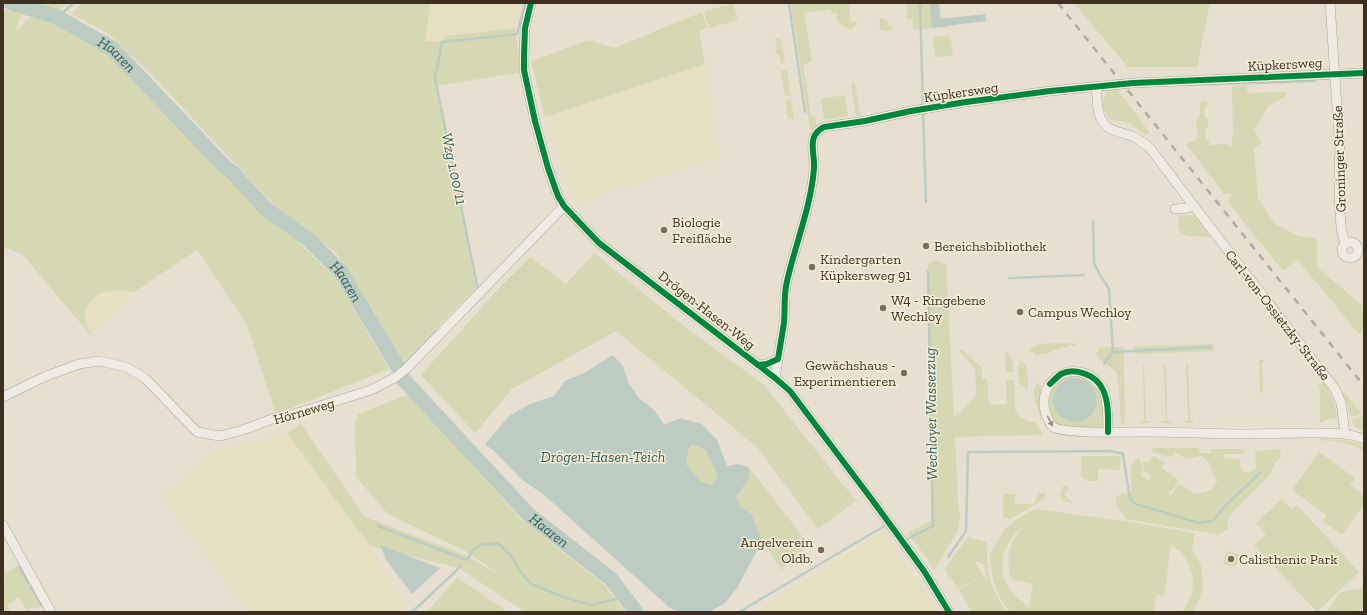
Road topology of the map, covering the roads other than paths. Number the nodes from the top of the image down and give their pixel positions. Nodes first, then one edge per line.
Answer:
1 (531, 3) edge
2 (1330, 3) edge
3 (1364, 73) edge
4 (1334, 74) junction
5 (1096, 86) junction
6 (1193, 205) junction
7 (564, 206) junction
8 (1175, 209) dead end
9 (1346, 244) dead end
10 (778, 359) junction
11 (758, 365) junction
12 (775, 378) junction
13 (3, 397) edge
14 (1108, 432) junction
15 (1345, 433) junction
16 (1364, 439) edge
17 (3, 526) edge
18 (51, 612) edge
19 (949, 612) edge

1 - 7 street, Drögen-Hasen-Weg
2 - 4 street, Groninger Straße
3 - 4 street, Küpkersweg
4 - 5 street, Küpkersweg
4 - 9 street, Groninger Straße
5 - 6 street, Carl-von-Ossietzky-Straße
5 - 10 street, Küpkersweg
6 - 8 street
6 - 15 street, Carl-von-Ossietzky-Straße
7 - 11 street, Drögen-Hasen-Weg
7 - 13 street, Hörneweg
10 - 11 street
10 - 12 street, Küpkersweg
11 - 12 street, Drögen-Hasen-Weg
12 - 19 street, Drögen-Hasen-Weg
14 -> 14 street
14 - 15 street
15 - 16 street
17 - 18 street

